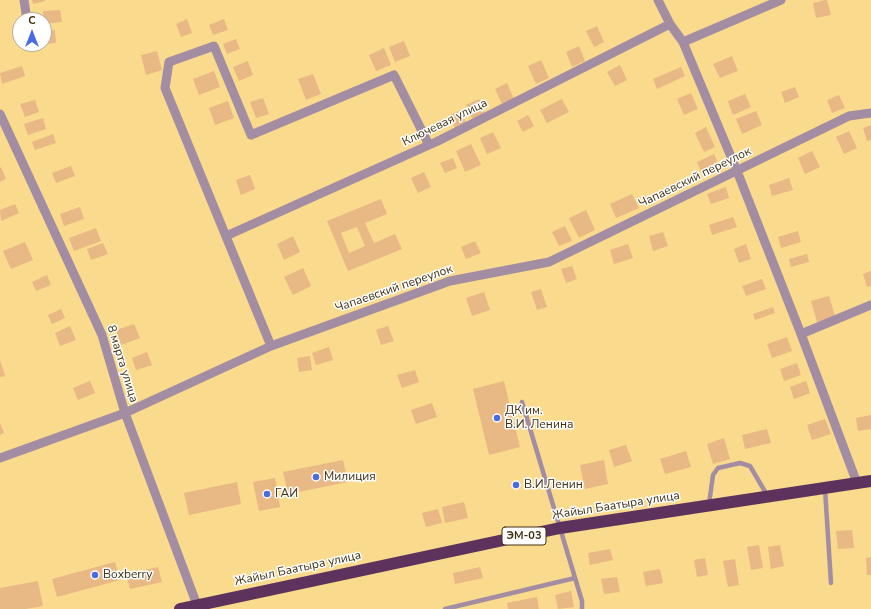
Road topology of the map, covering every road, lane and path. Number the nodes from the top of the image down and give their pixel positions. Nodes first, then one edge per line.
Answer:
1 (24, 0) edge
2 (658, 0) edge
3 (781, 0) edge
4 (26, 12) edge
5 (670, 24) junction
6 (683, 42) junction
7 (871, 113) edge
8 (0, 114) edge
9 (429, 145) junction
10 (737, 171) junction
11 (226, 236) junction
12 (871, 305) edge
13 (801, 334) junction
14 (271, 346) junction
15 (522, 402) dead end
16 (125, 413) junction
17 (0, 458) edge
18 (871, 481) edge
19 (857, 483) junction
20 (825, 488) junction
21 (768, 497) junction
22 (709, 506) junction
23 (560, 528) junction
24 (575, 578) junction
25 (830, 583) dead end
26 (197, 605) junction
27 (180, 609) edge
28 (445, 609) edge
29 (582, 609) edge

1 - 4 street
2 - 5 street
3 - 6 street
5 - 6 street
5 - 9 street, Ключевая улица
6 - 10 street
7 - 10 street, Чапаевский переулок
8 - 16 street, 8 марта улица
9 - 11 street, Ключевая улица
9 - 11 street
10 - 13 street
10 - 14 street, Чапаевский переулок
11 - 14 street
12 - 13 street
13 - 19 street
14 - 16 street, Чапаевский переулок
15 - 23 lane
16 - 17 street, Чапаевский переулок
16 - 26 street, 8 марта улица
18 - 19 highway, Жайыл Баатыра улица / ЭМ-03
19 - 20 highway, Жайыл Баатыра улица / ЭМ-03
20 - 21 highway, Жайыл Баатыра улица / ЭМ-03
20 - 25 lane
21 - 22 highway, Жайыл Баатыра улица / ЭМ-03
21 - 22 lane
22 - 23 highway, Жайыл Баатыра улица / ЭМ-03
23 - 24 lane
23 - 26 highway, Жайыл Баатыра улица / ЭМ-03
24 - 28 lane
24 - 29 lane
26 - 27 highway, Жайыл Баатыра улица / ЭМ-03

